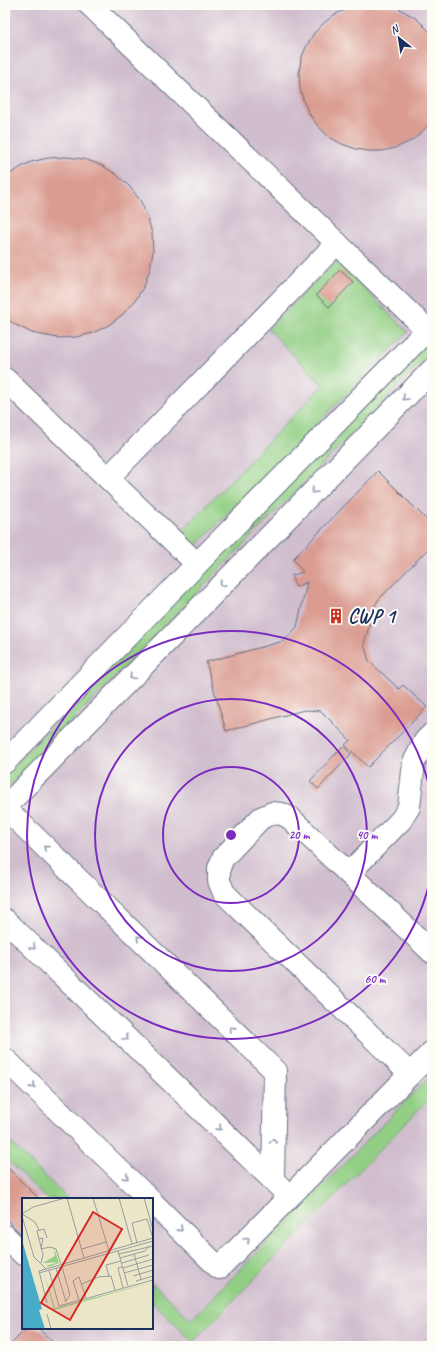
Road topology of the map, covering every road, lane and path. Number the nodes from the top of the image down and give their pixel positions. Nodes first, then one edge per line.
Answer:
1 (90, 5) edge
2 (337, 243) junction
3 (430, 328) edge
4 (432, 370) edge
5 (5, 379) edge
6 (108, 478) junction
7 (197, 564) junction
8 (432, 734) edge
9 (5, 762) edge
10 (5, 808) edge
11 (349, 873) junction
12 (5, 920) edge
13 (432, 952) edge
14 (432, 1052) edge
15 (5, 1059) edge
16 (410, 1074) junction
17 (273, 1180) junction
18 (289, 1196) junction
19 (148, 1198) edge
20 (153, 1203) edge
21 (5, 1236) edge
22 (22, 1253) edge

1 - 2 lane
2 - 3 lane
2 - 6 lane
3 - 7 lane
4 -> 10 lane
5 - 6 lane
6 - 7 lane
7 - 9 lane
8 - 11 lane
17 -> 10 lane
11 - 13 lane
11 - 16 lane
12 -> 17 lane
14 - 16 lane
15 -> 19 lane
16 - 18 lane
17 - 18 lane
20 -> 18 lane
21 - 22 lane

